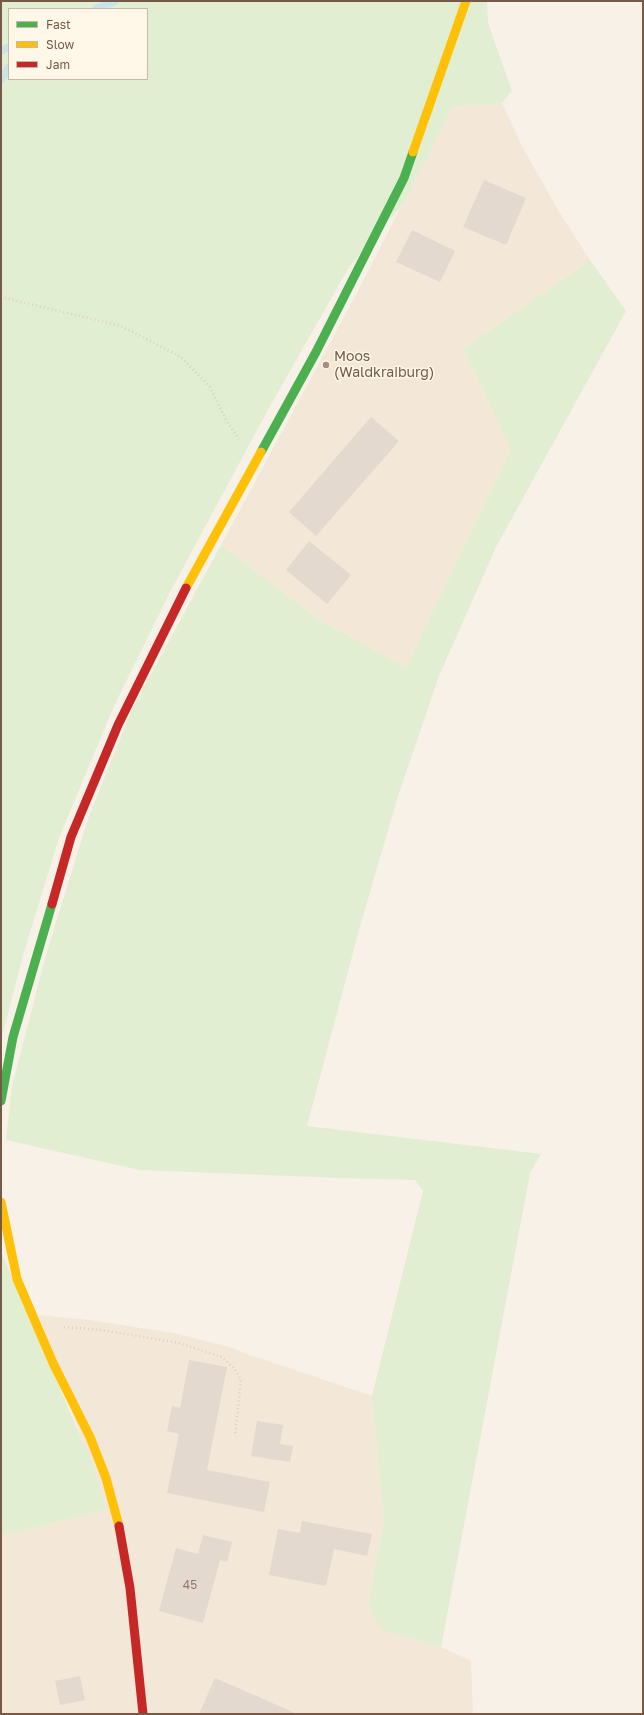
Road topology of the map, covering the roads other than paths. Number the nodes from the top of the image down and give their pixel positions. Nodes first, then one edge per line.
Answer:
1 (466, 1) edge
2 (1, 1101) edge
3 (1, 1202) edge
4 (143, 1714) edge

1 - 2 street
3 - 4 street

